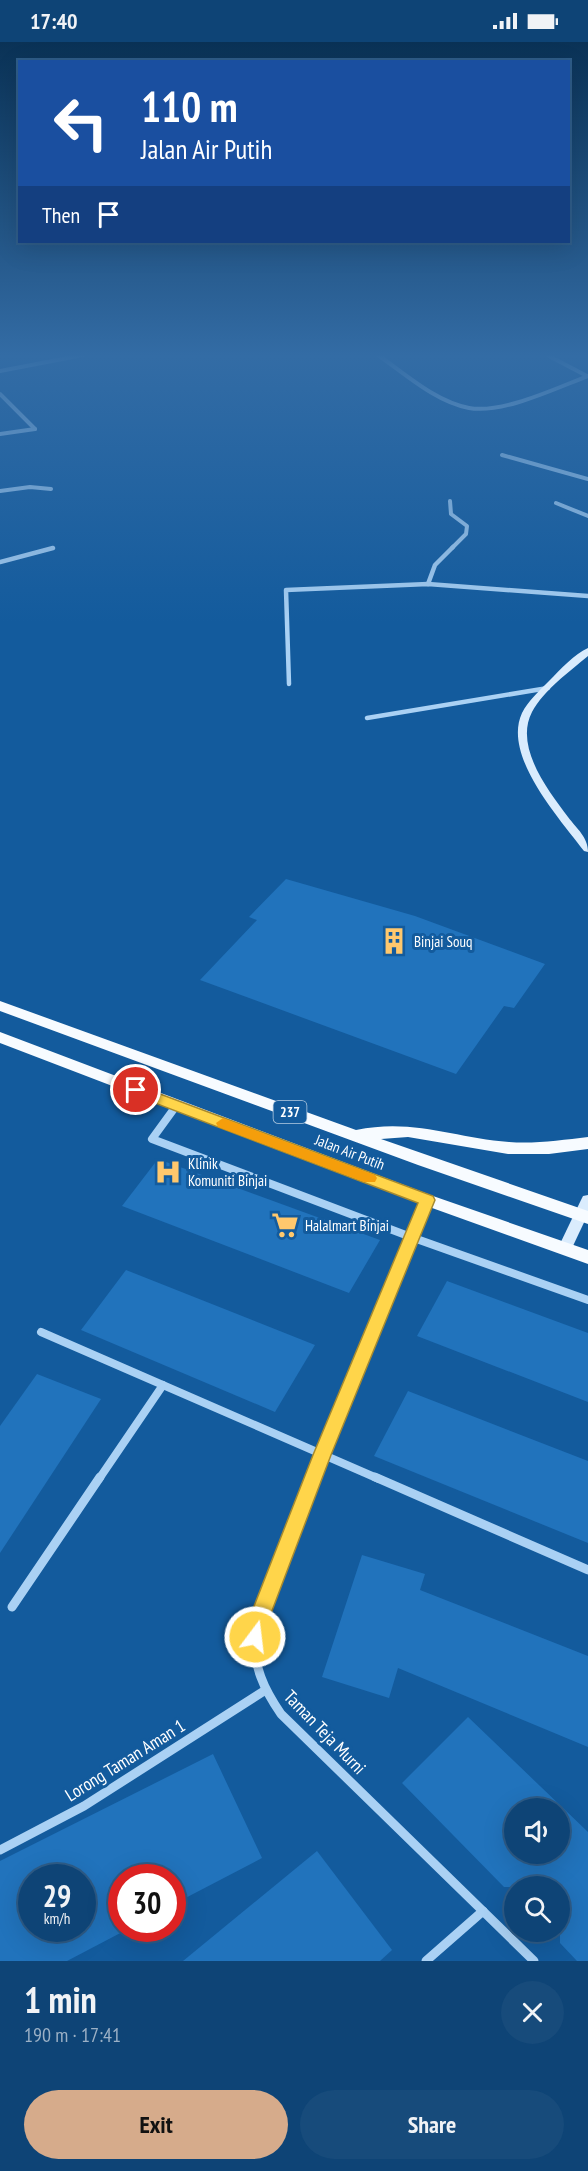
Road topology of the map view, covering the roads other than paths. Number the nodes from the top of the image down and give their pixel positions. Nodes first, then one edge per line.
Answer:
1 (502, 455) dead end
2 (588, 479) edge
3 (51, 489) dead end
4 (0, 491) edge
5 (450, 501) dead end
6 (556, 503) dead end
7 (588, 516) edge
8 (53, 548) dead end
9 (0, 562) edge
10 (428, 584) junction
11 (588, 596) edge
12 (588, 651) edge
13 (289, 684) dead end
14 (548, 687) junction
15 (367, 718) dead end
16 (588, 849) edge
17 (0, 1006) edge
18 (0, 1037) edge
19 (176, 1106) junction
20 (353, 1135) junction
21 (588, 1143) edge
22 (427, 1200) junction
23 (586, 1211) edge
24 (411, 1237) junction
25 (565, 1248) junction
26 (588, 1257) edge
27 (588, 1300) edge
28 (41, 1332) dead end
29 (163, 1385) junction
30 (322, 1455) junction
31 (588, 1570) edge
32 (12, 1607) dead end
33 (264, 1691) junction
34 (0, 1850) edge
35 (483, 1911) junction
36 (426, 1961) edge
37 (534, 1961) edge

1 - 2 street
3 - 4 street
5 - 10 street
6 - 7 street
8 - 9 street
10 - 11 street
10 - 13 street
12 - 14 street
14 - 15 street
14 - 16 street
17 - 20 main road, Jalan Air Putih / 237
18 - 19 main road, Jalan Air Putih / 237
19 - 22 main road, Jalan Air Putih / 237
19 - 24 street
20 - 21 main road
20 - 23 main road, Jalan Air Putih / 237
22 - 24 street, Taman Teja Murni
22 - 25 main road, Jalan Air Putih / 237
23 - 25 street
24 - 27 street
24 - 30 street, Taman Teja Murni
25 - 26 main road, Jalan Air Putih / 237
28 - 29 street
29 - 30 street
29 - 32 street
30 - 31 street
30 - 33 street, Taman Teja Murni
33 - 34 street, Lorong Taman Aman 1
33 - 35 street, Taman Teja Murni
35 - 36 street
35 - 37 street, Taman Teja Murni

